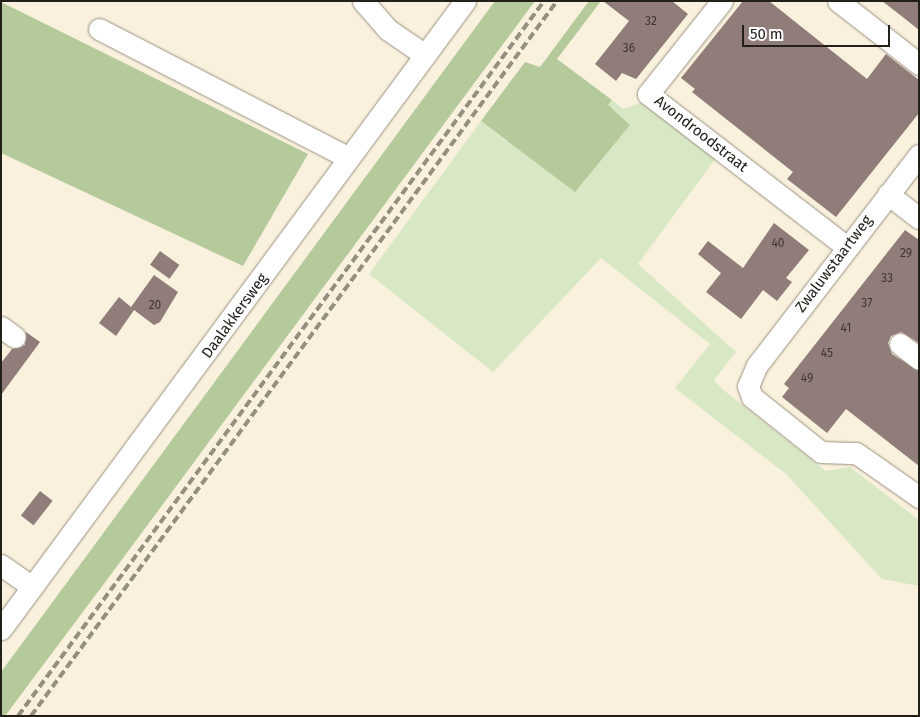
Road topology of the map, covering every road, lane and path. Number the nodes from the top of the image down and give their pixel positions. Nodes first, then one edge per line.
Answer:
1 (363, 1) edge
2 (464, 1) edge
3 (722, 1) edge
4 (838, 1) edge
5 (99, 29) dead end
6 (425, 55) junction
7 (919, 64) edge
8 (919, 155) edge
9 (349, 158) junction
10 (888, 194) junction
11 (919, 218) edge
12 (847, 247) junction
13 (900, 344) dead end
14 (919, 359) edge
15 (919, 497) edge
16 (1, 565) edge
17 (32, 587) junction
18 (1, 629) edge

1 - 6 street
2 - 6 street, Daalakkersweg
3 - 12 street, Avondroodstraat
4 - 7 street
5 - 9 street
6 - 9 street, Daalakkersweg
8 - 10 street, Zwaluwstaartweg
9 - 17 street, Daalakkersweg
10 - 11 street
10 - 12 street, Zwaluwstaartweg
12 - 15 street, Zwaluwstaartweg
13 - 14 street
16 - 17 street
17 - 18 street, Daalakkersweg

